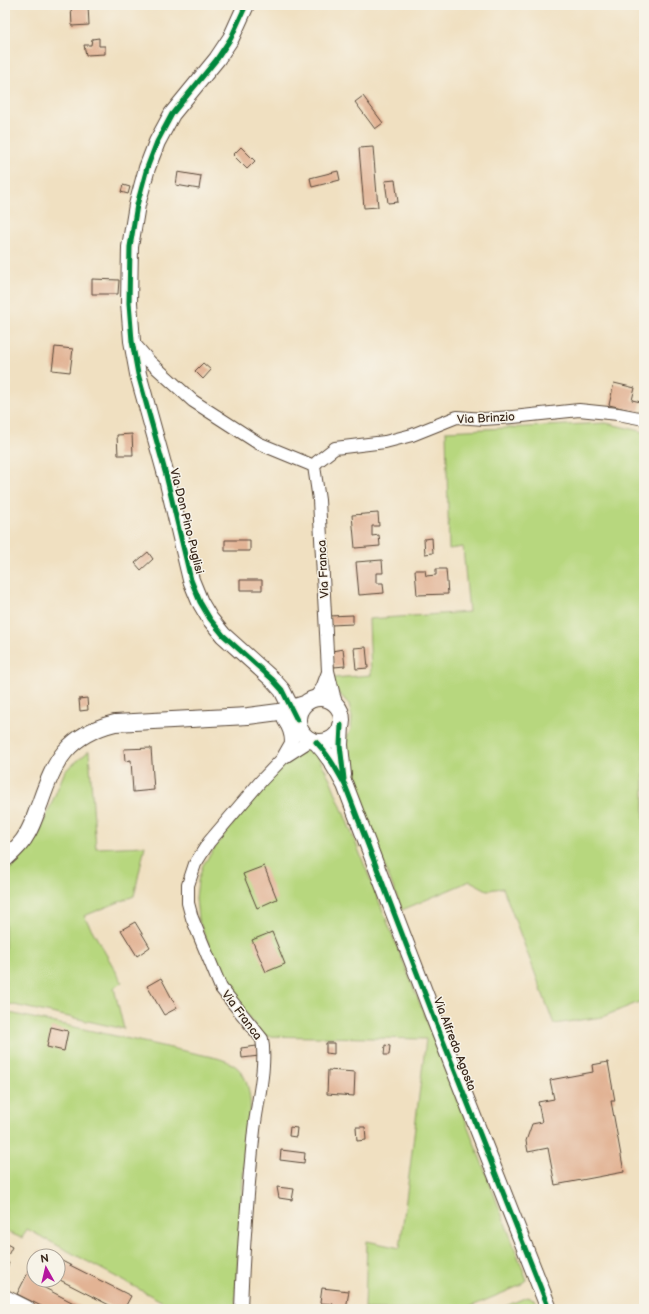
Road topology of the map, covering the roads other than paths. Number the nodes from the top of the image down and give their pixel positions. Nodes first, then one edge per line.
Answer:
1 (246, 5) edge
2 (132, 341) junction
3 (644, 419) edge
4 (314, 466) junction
5 (328, 671) junction
6 (272, 679) junction
7 (337, 706) junction
8 (302, 722) junction
9 (341, 725) junction
10 (283, 758) junction
11 (345, 785) junction
12 (5, 859) edge
13 (5, 1298) edge
14 (27, 1309) edge
15 (241, 1309) edge
16 (548, 1309) edge

1 - 2 street, Via Don Pino Puglisi
2 - 4 street
2 - 6 street, Via Don Pino Puglisi
3 - 4 street, Via Brinzio
4 - 5 street, Via Franca
5 - 7 street
5 - 8 street
6 - 8 street, Via Alfredo Agosta
6 - 8 street
7 - 8 street
7 - 9 street, Via Alfredo Agosta
8 - 9 street
8 - 10 street
8 - 10 street
8 - 11 street, Via Alfredo Agosta
8 - 12 street
9 - 11 street, Via Alfredo Agosta
10 - 15 street, Via Franca
11 - 16 street, Via Alfredo Agosta
13 - 14 street

